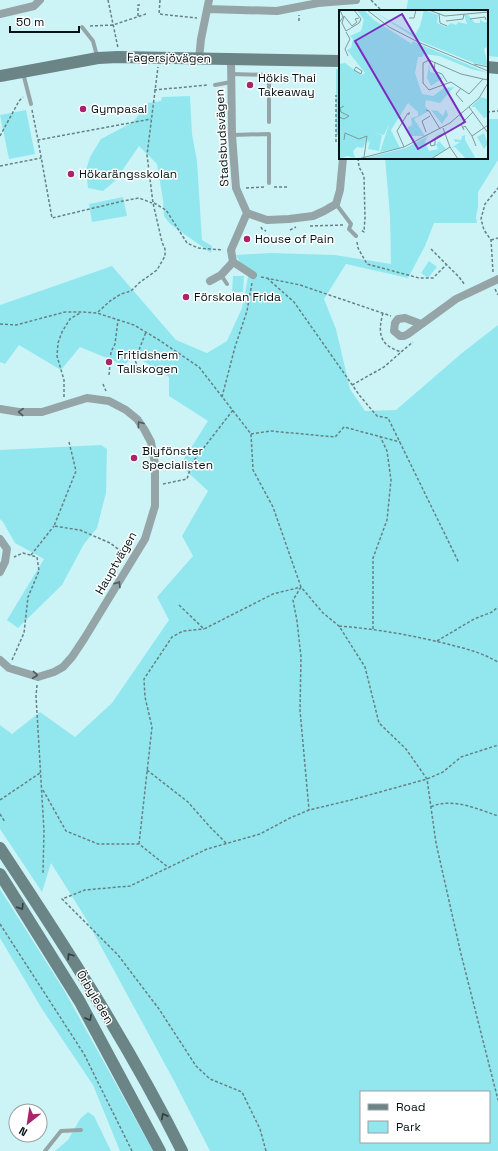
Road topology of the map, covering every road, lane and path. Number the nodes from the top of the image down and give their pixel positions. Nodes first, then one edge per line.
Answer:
1 (40, 0) edge
2 (108, 0) edge
3 (160, 0) edge
4 (209, 0) edge
5 (356, 0) edge
6 (371, 0) edge
7 (319, 2) edge
8 (140, 6) dead end
9 (207, 9) junction
10 (380, 9) dead end
11 (299, 13) dead end
12 (0, 14) edge
13 (146, 14) dead end
14 (138, 16) junction
15 (205, 19) junction
16 (299, 21) dead end
17 (113, 25) junction
18 (82, 27) joint
19 (98, 58) junction
20 (118, 58) junction
21 (199, 58) junction
22 (231, 59) junction
23 (339, 61) edge
24 (488, 67) edge
25 (498, 68) edge
26 (23, 72) junction
27 (0, 76) edge
28 (231, 78) junction
29 (156, 80) dead end
30 (215, 85) joint
31 (154, 90) junction
32 (28, 94) junction
33 (336, 95) dead end
34 (31, 104) joint
35 (498, 111) edge
36 (488, 112) edge
37 (151, 119) junction
38 (268, 122) dead end
39 (232, 135) junction
40 (0, 136) edge
41 (38, 140) junction
42 (336, 142) dead end
43 (42, 158) junction
44 (343, 159) edge
45 (358, 159) edge
46 (0, 166) edge
47 (270, 183) dead end
48 (261, 187) dead end
49 (253, 188) dead end
50 (498, 188) edge
51 (153, 203) junction
52 (336, 204) junction
53 (365, 205) junction
54 (369, 205) dead end
55 (248, 213) junction
56 (351, 224) junction
57 (297, 226) dead end
58 (261, 227) dead end
59 (290, 230) dead end
60 (266, 231) dead end
61 (356, 236) joint
62 (498, 238) edge
63 (491, 240) junction
64 (431, 248) dead end
65 (233, 262) junction
66 (447, 264) junction
67 (221, 274) junction
68 (253, 275) junction
69 (267, 278) junction
70 (496, 278) edge
71 (210, 281) dead end
72 (228, 284) dead end
73 (470, 292) junction
74 (82, 312) junction
75 (97, 313) junction
76 (398, 319) junction
77 (118, 320) junction
78 (0, 324) edge
79 (421, 324) junction
80 (146, 332) junction
81 (401, 352) dead end
82 (135, 368) dead end
83 (108, 375) dead end
84 (103, 384) dead end
85 (352, 385) junction
86 (108, 395) dead end
87 (222, 396) junction
88 (64, 404) junction
89 (0, 409) edge
90 (233, 410) junction
91 (251, 434) junction
92 (380, 436) junction
93 (68, 442) dead end
94 (400, 442) junction
95 (155, 485) junction
96 (54, 526) junction
97 (0, 539) edge
98 (31, 555) junction
99 (133, 559) junction
100 (5, 562) junction
101 (460, 563) dead end
102 (0, 572) edge
103 (302, 587) junction
104 (179, 605) dead end
105 (498, 607) edge
106 (339, 626) junction
107 (373, 628) junction
108 (204, 629) junction
109 (437, 641) junction
110 (0, 660) edge
111 (498, 662) edge
112 (9, 668) junction
113 (38, 677) junction
114 (498, 746) edge
115 (147, 770) junction
116 (41, 773) junction
117 (427, 778) junction
118 (42, 788) junction
119 (0, 800) edge
120 (431, 807) junction
121 (309, 810) junction
122 (0, 814) edge
123 (498, 816) edge
124 (5, 822) dead end
125 (226, 843) junction
126 (139, 844) junction
127 (0, 848) edge
128 (169, 868) junction
129 (42, 873) dead end
130 (0, 874) edge
131 (0, 924) edge
132 (498, 1100) edge
133 (80, 1130) dead end
134 (45, 1151) edge
135 (132, 1151) edge
136 (160, 1151) edge
137 (182, 1151) edge
138 (266, 1151) edge

1 - 12 street
2 - 17 path
3 - 15 path
4 - 9 street
5 - 7 street
6 - 10 path
7 - 9 street
8 - 14 path
9 - 15 street
11 - 16 path
13 - 14 path
14 - 17 path
15 - 21 street
17 - 18 path
17 - 20 path
18 - 19 lane
19 - 20 main road, Fagersjövägen
19 - 26 main road, Fagersjövägen
20 - 21 main road, Fagersjövägen
21 - 22 main road, Fagersjövägen
22 - 23 main road, Fagersjövägen
22 - 28 street, Stadsbudsvägen
24 - 25 main road
26 - 27 main road, Fagersjövägen
26 - 32 lane
28 - 30 lane
28 - 38 lane
28 - 39 street, Stadsbudsvägen
29 - 31 path
30 - 31 path
31 - 37 path
32 - 34 lane
32 - 40 path
33 - 42 path
34 - 41 path
35 - 36 path
37 - 41 path
37 - 51 path
39 - 47 lane
39 - 55 street, Stadsbudsvägen
41 - 43 path
43 - 46 path
43 - 51 path
44 - 52 street
45 - 53 path
48 - 49 path
50 - 63 path
51 - 65 path
51 - 75 path
52 - 55 street
52 - 56 lane
53 - 54 path
53 - 56 path
55 - 65 street
56 - 61 lane
57 - 59 path
58 - 60 path
61 - 66 path
62 - 63 path
63 - 70 path
64 - 66 path
65 - 67 street
65 - 68 street
66 - 73 path
67 - 71 street
67 - 72 lane
68 - 69 path
68 - 87 path
69 - 76 path
69 - 85 path
70 - 73 street
73 - 79 street
74 - 75 path
74 - 78 path
74 - 88 path
75 - 77 path
76 - 79 street
76 - 79 street
77 - 80 path
77 - 83 path
80 - 82 path
80 - 87 path
81 - 85 path
84 - 86 path
85 - 94 path
87 - 90 path
88 -> 89 street, Hauptvägen
95 -> 88 street, Hauptvägen
90 - 91 path
90 - 95 path
91 - 92 path
91 - 103 path
92 - 94 path
92 - 107 path
93 - 96 path
94 - 101 path
95 - 99 street, Hauptvägen
96 - 98 path
96 - 99 path
97 - 100 street
98 - 100 path
98 - 112 path
113 -> 99 street, Hauptvägen
100 - 102 street
103 - 106 path
103 - 108 path
103 - 121 path
104 - 108 path
105 - 109 path
106 - 107 path
106 - 117 path
107 - 109 path
108 - 115 path
109 - 111 path
110 - 112 street
112 -> 113 street
113 - 116 path
114 - 117 path
115 - 125 path
115 - 126 path
116 - 118 path
116 - 119 path
117 - 120 path
117 - 121 path
118 - 126 path
118 - 129 path
120 - 123 path
120 - 132 path
121 - 125 path
122 - 124 path
125 - 128 path
126 - 128 path
137 -> 127 main road, Örbyleden
128 - 138 path
130 -> 136 main road, Örbyleden
131 - 135 path
133 - 134 lane

